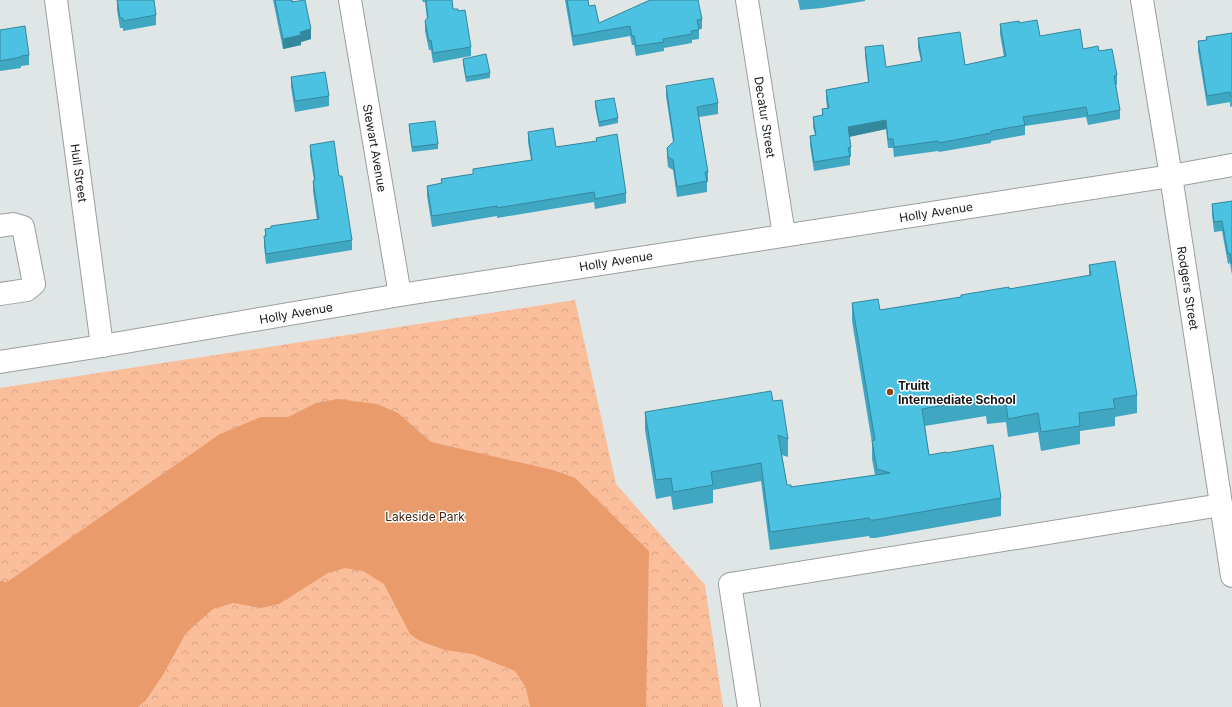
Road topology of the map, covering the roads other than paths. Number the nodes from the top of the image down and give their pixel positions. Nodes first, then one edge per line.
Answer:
1 (56, 0) edge
2 (350, 0) edge
3 (746, 0) edge
4 (1142, 0) edge
5 (1232, 165) edge
6 (1171, 176) junction
7 (0, 226) edge
8 (784, 235) junction
9 (0, 294) edge
10 (400, 295) junction
11 (102, 346) junction
12 (0, 362) edge
13 (1221, 505) junction
14 (1232, 576) edge
15 (749, 707) edge

1 - 11 street, Hull Street
2 - 10 street, Stewart Avenue
3 - 8 street, Decatur Street
4 - 6 street, Rodgers Street
5 - 6 street, Holly Avenue
6 - 8 street, Holly Avenue
6 - 13 street, Rodgers Street
7 - 9 street
8 - 10 street, Holly Avenue
10 - 11 street, Holly Avenue
11 - 12 street, Holly Avenue
13 - 14 street, Rodgers Street
13 - 15 street

